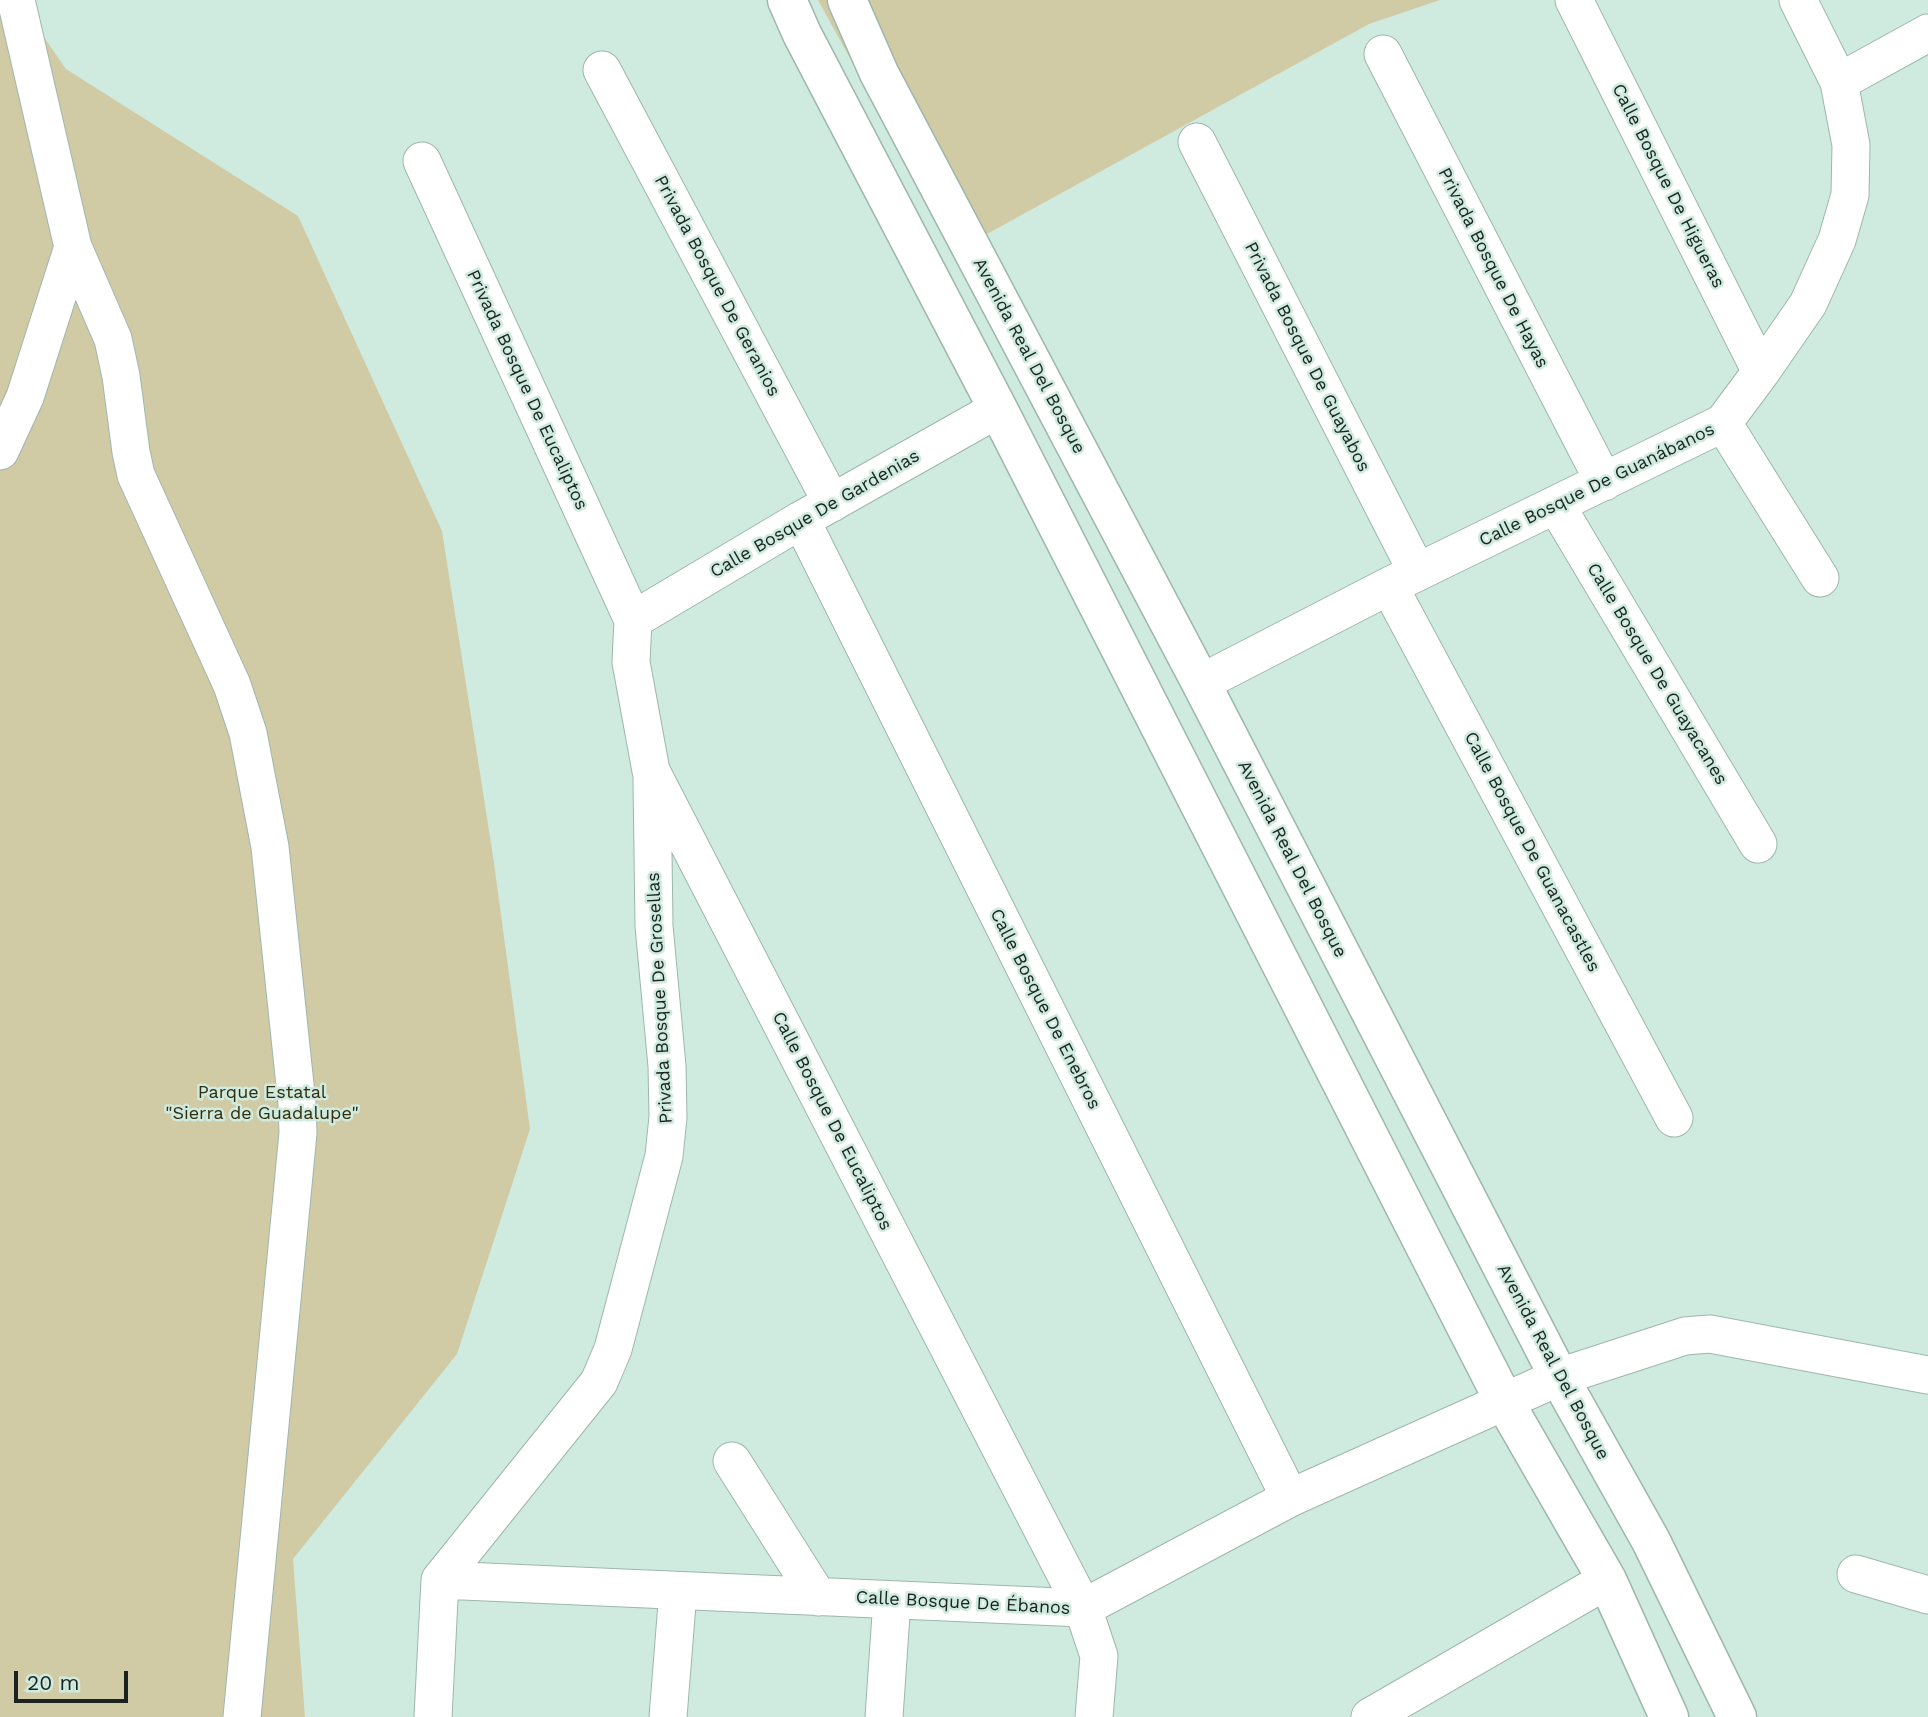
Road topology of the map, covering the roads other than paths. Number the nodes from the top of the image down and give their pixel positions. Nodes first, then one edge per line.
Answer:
1 (16, 0) edge
2 (787, 0) edge
3 (847, 0) edge
4 (1574, 0) edge
5 (1798, 0) edge
6 (1928, 33) edge
7 (1383, 54) dead end
8 (602, 69) dead end
9 (1839, 82) junction
10 (1197, 142) dead end
11 (422, 161) dead end
12 (73, 247) junction
13 (1761, 372) junction
14 (998, 409) junction
15 (1723, 423) junction
16 (0, 452) edge
17 (1604, 482) junction
18 (1556, 505) junction
19 (816, 511) junction
20 (1820, 578) dead end
21 (1403, 579) junction
22 (632, 620) junction
23 (1201, 683) junction
24 (652, 771) junction
25 (1758, 844) dead end
26 (1674, 1118) dead end
27 (1928, 1375) edge
28 (1559, 1377) junction
29 (1504, 1401) junction
30 (732, 1461) dead end
31 (1290, 1498) junction
32 (1856, 1574) dead end
33 (440, 1580) junction
34 (1607, 1580) junction
35 (678, 1591) junction
36 (1928, 1595) edge
37 (818, 1597) junction
38 (892, 1600) junction
39 (1083, 1608) junction
40 (242, 1717) edge
41 (433, 1717) edge
42 (668, 1717) edge
43 (884, 1717) edge
44 (1094, 1717) edge
45 (1370, 1717) edge
46 (1669, 1717) edge
47 (1737, 1717) edge

1 - 12 street
2 - 14 main road
3 - 23 main road, Avenida Real Del Bosque
4 - 13 street, Calle Bosque De Higueras
5 - 9 street, Calle Bosque De Guanábanos
6 - 9 street
7 - 17 street, Privada Bosque De Hayas
8 - 19 street, Privada Bosque De Geranios
9 - 13 street, Calle Bosque De Guanábanos
10 - 21 street, Privada Bosque De Guayabos
11 - 22 street, Privada Bosque De Eucaliptos
12 - 16 street
12 - 40 street
13 - 15 street, Calle Bosque De Guanábanos
14 - 19 street, Calle Bosque De Gardenias
14 - 29 main road
15 - 17 street, Calle Bosque De Guanábanos
15 - 20 street
17 - 18 street, Calle Bosque De Guanábanos
18 - 21 street, Calle Bosque De Guanábanos
18 - 25 street, Calle Bosque De Guayacanes
19 - 22 street, Calle Bosque De Gardenias
19 - 31 street, Calle Bosque De Enebros
21 - 23 street, Calle Bosque De Guanábanos
21 - 26 street, Calle Bosque De Guanacastles
22 - 24 street, Calle Bosque De Eucaliptos
23 - 28 main road, Avenida Real Del Bosque
24 - 33 street, Privada Bosque De Grosellas
24 - 39 street, Calle Bosque De Eucaliptos
27 - 28 street, Calle Bosque De Ébanos
28 - 29 street, Calle Bosque De Ébanos
28 - 47 main road, Avenida Real Del Bosque
29 - 31 street, Calle Bosque De Ébanos
29 - 34 main road
30 - 37 street
31 - 39 street, Calle Bosque De Ébanos
32 - 36 street
33 - 35 street, Calle Bosque De Ébanos
33 - 41 street
34 - 45 street
34 - 46 main road
35 - 37 street, Calle Bosque De Ébanos
35 - 42 street
37 - 38 street, Calle Bosque De Ébanos
38 - 39 street, Calle Bosque De Ébanos
38 - 43 street
39 - 44 street, Calle Bosque De Eucaliptos

